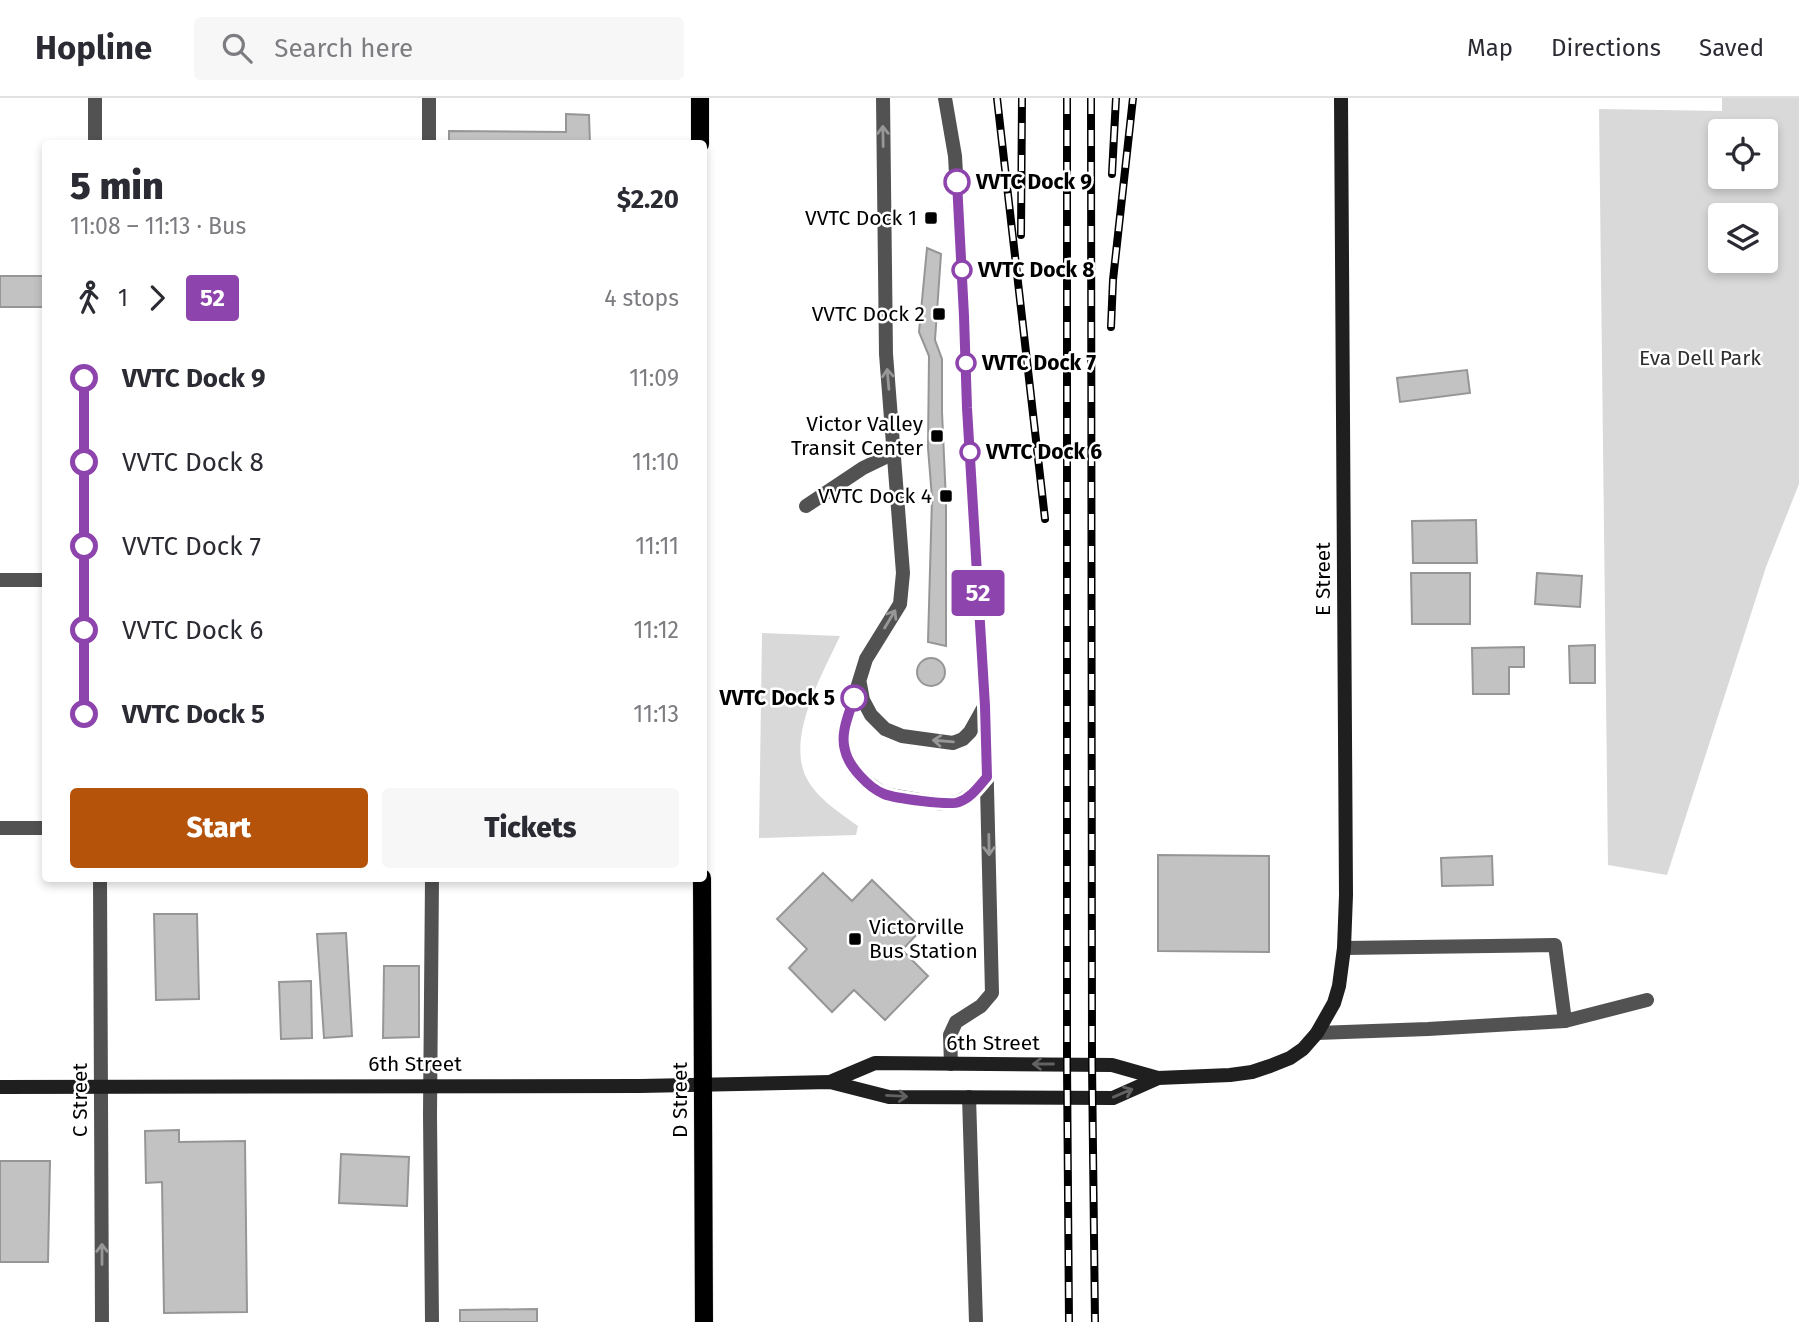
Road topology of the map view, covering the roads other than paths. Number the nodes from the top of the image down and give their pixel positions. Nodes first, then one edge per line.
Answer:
1 (95, 98) edge
2 (429, 98) edge
3 (701, 98) edge
4 (883, 98) edge
5 (945, 98) edge
6 (1341, 98) edge
7 (95, 140) edge
8 (429, 140) edge
9 (700, 140) edge
10 (894, 453) junction
11 (806, 506) dead end
12 (0, 580) edge
13 (42, 580) edge
14 (860, 680) junction
15 (985, 706) junction
16 (987, 777) junction
17 (0, 828) edge
18 (42, 828) edge
19 (100, 882) edge
20 (432, 882) edge
21 (702, 882) edge
22 (1344, 948) junction
23 (1647, 1000) dead end
24 (1565, 1021) junction
25 (1317, 1033) junction
26 (1303, 1049) joint
27 (951, 1064) junction
28 (1158, 1078) junction
29 (830, 1082) junction
30 (702, 1084) junction
31 (431, 1085) junction
32 (0, 1087) edge
33 (101, 1087) junction
34 (970, 1097) junction
35 (102, 1322) edge
36 (432, 1322) edge
37 (704, 1322) edge
38 (976, 1322) edge

1 - 7 street
2 - 8 street
3 - 9 main road
10 -> 4 street
5 - 15 street
6 - 22 street, E Street
10 - 11 street
14 -> 10 street
12 - 13 street
15 -> 14 street
14 - 16 street
15 - 16 street
16 -> 27 street
17 - 18 street
19 - 33 street, C Street
20 - 31 street
21 - 30 main road, D Street
22 - 24 street
22 - 25 street, E Street
23 - 24 street
24 - 25 street
25 - 26 street, E Street
26 - 28 street, 6th Street
28 -> 27 street, 6th Street
27 - 29 street, 6th Street
34 -> 28 street, 6th Street
29 - 30 street, 6th Street
29 -> 34 street, 6th Street
30 - 31 street, 6th Street
30 - 37 main road, D Street
31 - 33 street, 6th Street
31 - 36 street
32 - 33 street, 6th Street
35 -> 33 street, C Street
34 - 38 street

